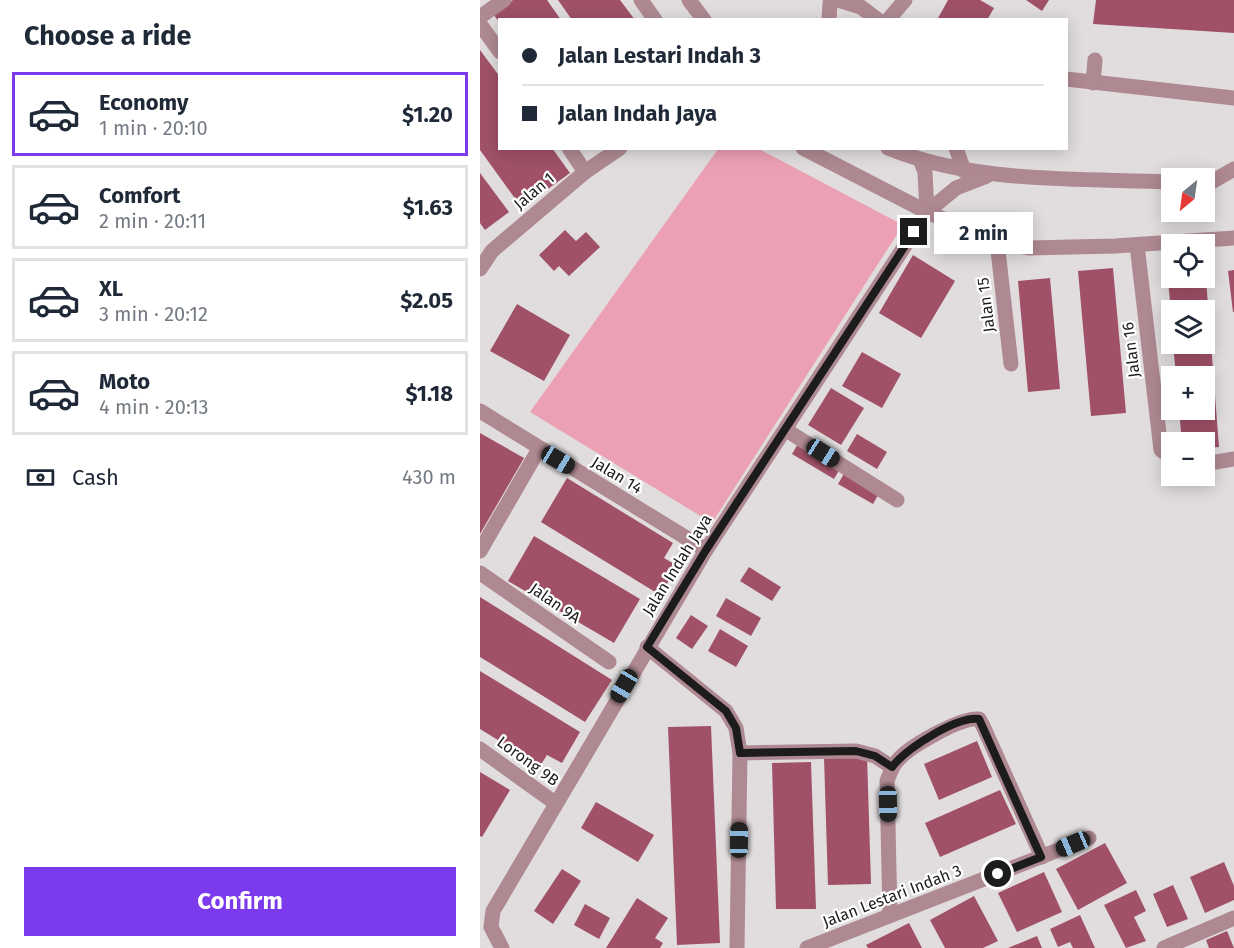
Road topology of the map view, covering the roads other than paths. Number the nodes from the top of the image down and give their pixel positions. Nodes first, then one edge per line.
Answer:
1 (504, 0) edge
2 (641, 0) edge
3 (689, 0) edge
4 (836, 0) edge
5 (905, 0) edge
6 (480, 17) edge
7 (654, 18) edge
8 (702, 18) edge
9 (829, 18) edge
10 (875, 18) edge
11 (890, 18) edge
12 (480, 24) edge
13 (498, 49) edge
14 (1095, 60) dead end
15 (1068, 79) edge
16 (1093, 83) junction
17 (1234, 98) edge
18 (569, 150) edge
19 (617, 150) edge
20 (807, 150) edge
21 (893, 150) edge
22 (957, 150) edge
23 (921, 162) junction
24 (1234, 169) edge
25 (964, 171) junction
26 (585, 172) junction
27 (992, 174) junction
28 (1215, 179) edge
29 (1161, 182) edge
30 (1215, 184) edge
31 (1234, 185) edge
32 (927, 212) junction
33 (1234, 238) edge
34 (997, 242) junction
35 (1137, 246) junction
36 (481, 265) edge
37 (1011, 364) dead end
38 (480, 411) edge
39 (786, 430) junction
40 (1163, 432) edge
41 (539, 449) junction
42 (1234, 459) edge
43 (1215, 462) edge
44 (897, 500) dead end
45 (706, 550) junction
46 (480, 551) edge
47 (480, 573) edge
48 (647, 647) junction
49 (609, 662) dead end
50 (480, 748) edge
51 (740, 753) junction
52 (892, 767) junction
53 (555, 803) junction
54 (1089, 838) dead end
55 (1041, 857) junction
56 (891, 915) junction
57 (1234, 918) edge
58 (815, 947) edge
59 (502, 948) edge
60 (737, 948) edge
61 (1164, 948) edge

1 - 6 street
2 - 7 street
3 - 8 street
4 - 9 street
4 - 10 street
5 - 11 street
12 - 13 street
14 - 16 street
15 - 16 street
16 - 17 street
18 - 26 street
19 - 26 street, Jalan 1
20 - 32 street
21 - 23 street
22 - 25 street
23 - 25 street
23 - 32 street
24 - 28 street
25 - 27 street
26 - 36 street, Jalan 1
27 - 29 street
27 - 32 street, Jalan Indah Jaya
30 - 31 street
32 - 34 street
32 - 39 street, Jalan Indah Jaya
33 - 35 street
34 - 35 street
34 - 37 street, Jalan 15
35 - 40 street, Jalan 16
38 - 41 street, Jalan 14
39 - 44 street
39 - 45 street, Jalan Indah Jaya
41 - 45 street, Jalan 14
41 - 46 street
42 - 43 street
45 - 48 street, Jalan Indah Jaya
47 - 49 street, Jalan 9A
48 - 51 street
48 - 53 street, Jalan Indah Jaya
50 - 53 street, Lorong 9B
51 - 52 street
51 - 60 street
52 - 55 street
52 - 56 street
53 - 59 street, Jalan Indah Jaya
54 - 55 street, Jalan Lestari Indah 3
55 - 56 street, Jalan Lestari Indah 3
56 - 58 street, Jalan Lestari Indah 3
57 - 61 street

